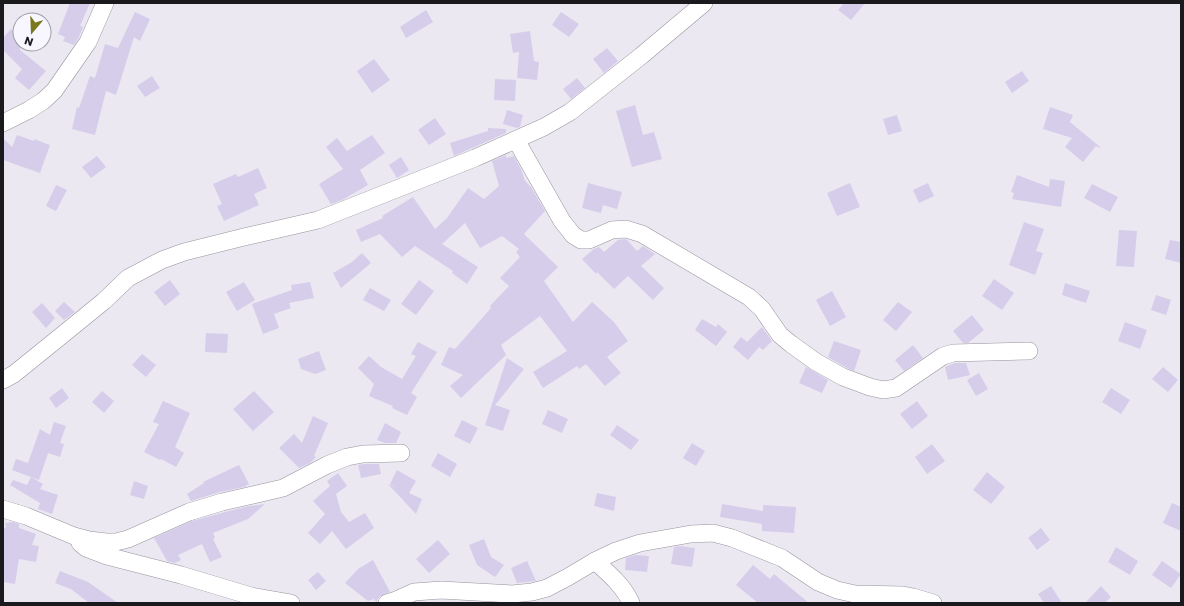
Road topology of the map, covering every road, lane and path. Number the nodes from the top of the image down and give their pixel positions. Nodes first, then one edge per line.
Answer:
1 (105, 3) edge
2 (704, 3) edge
3 (3, 123) edge
4 (516, 140) junction
5 (1029, 351) dead end
6 (3, 380) edge
7 (401, 453) dead end
8 (3, 509) edge
9 (74, 536) junction
10 (595, 561) junction
11 (290, 603) edge
12 (387, 603) edge
13 (632, 603) edge
14 (933, 603) edge

1 - 3 street
2 - 4 street
4 - 5 street
4 - 6 street
7 - 9 street
8 - 9 street
9 - 11 street
10 - 12 street
10 - 13 street
10 - 14 street

